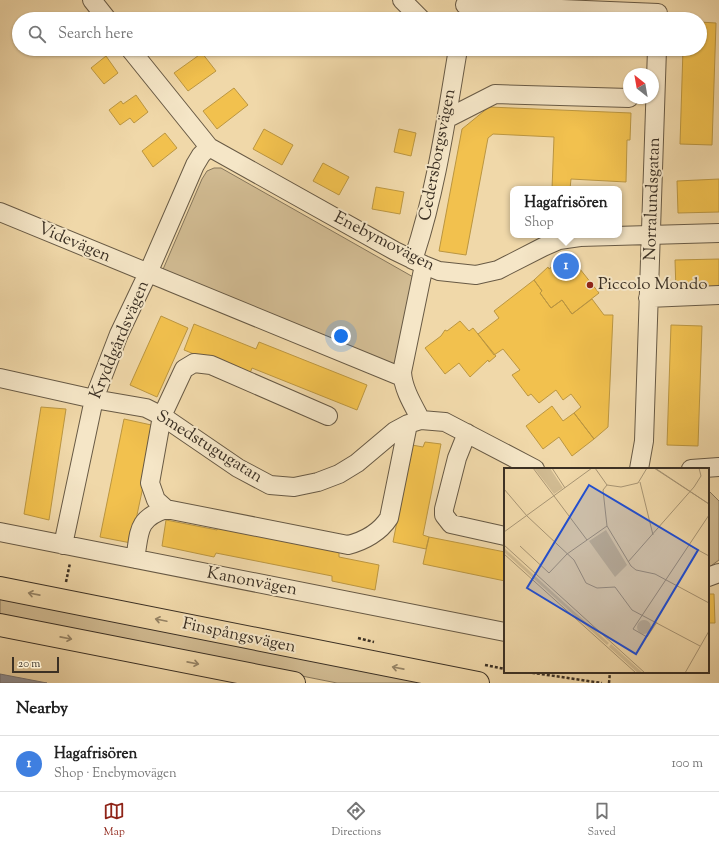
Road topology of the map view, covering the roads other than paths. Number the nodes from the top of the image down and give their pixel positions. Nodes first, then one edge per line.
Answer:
1 (92, 0) edge
2 (402, 0) edge
3 (464, 8) edge
4 (659, 11) edge
5 (101, 12) edge
6 (414, 12) edge
7 (136, 56) edge
8 (454, 56) edge
9 (656, 56) edge
10 (655, 68) edge
11 (623, 98) edge
12 (652, 104) edge
13 (446, 119) junction
14 (209, 147) junction
15 (0, 212) edge
16 (719, 233) edge
17 (622, 236) edge
18 (652, 236) junction
19 (573, 238) edge
20 (419, 262) junction
21 (148, 274) junction
22 (719, 295) edge
23 (648, 298) junction
24 (402, 377) junction
25 (0, 378) edge
26 (94, 399) junction
27 (162, 416) junction
28 (328, 416) dead end
29 (414, 422) junction
30 (467, 433) junction
31 (719, 467) edge
32 (534, 468) edge
33 (639, 468) edge
34 (705, 468) edge
35 (166, 509) junction
36 (0, 532) edge
37 (504, 536) edge
38 (63, 545) junction
39 (135, 559) junction
40 (719, 573) edge
41 (709, 577) edge
42 (0, 588) edge
43 (0, 625) edge
44 (504, 632) edge
45 (294, 683) edge
46 (478, 683) edge

1 - 5 street
2 - 6 street
3 - 4 street
7 - 14 street, Enebymovägen
8 - 13 street, Cedersborgsvägen
9 - 10 street, Norralundsgatan
11 - 13 street
12 - 18 street, Norralundsgatan
13 - 20 street, Cedersborgsvägen
14 - 20 street, Enebymovägen
14 - 21 street, Kryddgårdsvägen
15 - 21 street, Videvägen
16 - 18 street, Enebymovägen
17 - 18 street, Enebymovägen
18 - 23 street, Norralundsgatan
19 - 20 street, Enebymovägen
20 - 24 street, Cedersborgsvägen
21 - 24 street, Videvägen
21 - 26 street, Kryddgårdsvägen
22 - 23 street
23 - 33 street, Norralundsgatan
24 - 29 street
25 - 26 street, Smedstugugatan
26 - 27 street, Smedstugugatan
26 - 38 street, Kryddgårdsvägen
27 - 28 street
27 - 29 street, Smedstugugatan
27 - 35 street
29 - 30 street
29 - 35 street
30 - 32 street
30 - 37 street
31 - 34 street
35 - 39 street
36 - 38 street, Kanonvägen
38 - 39 street, Kanonvägen
39 - 44 street, Kanonvägen
40 - 41 street
46 -> 42 main road, Finspångsvägen
43 -> 45 main road, Finspångsvägen

